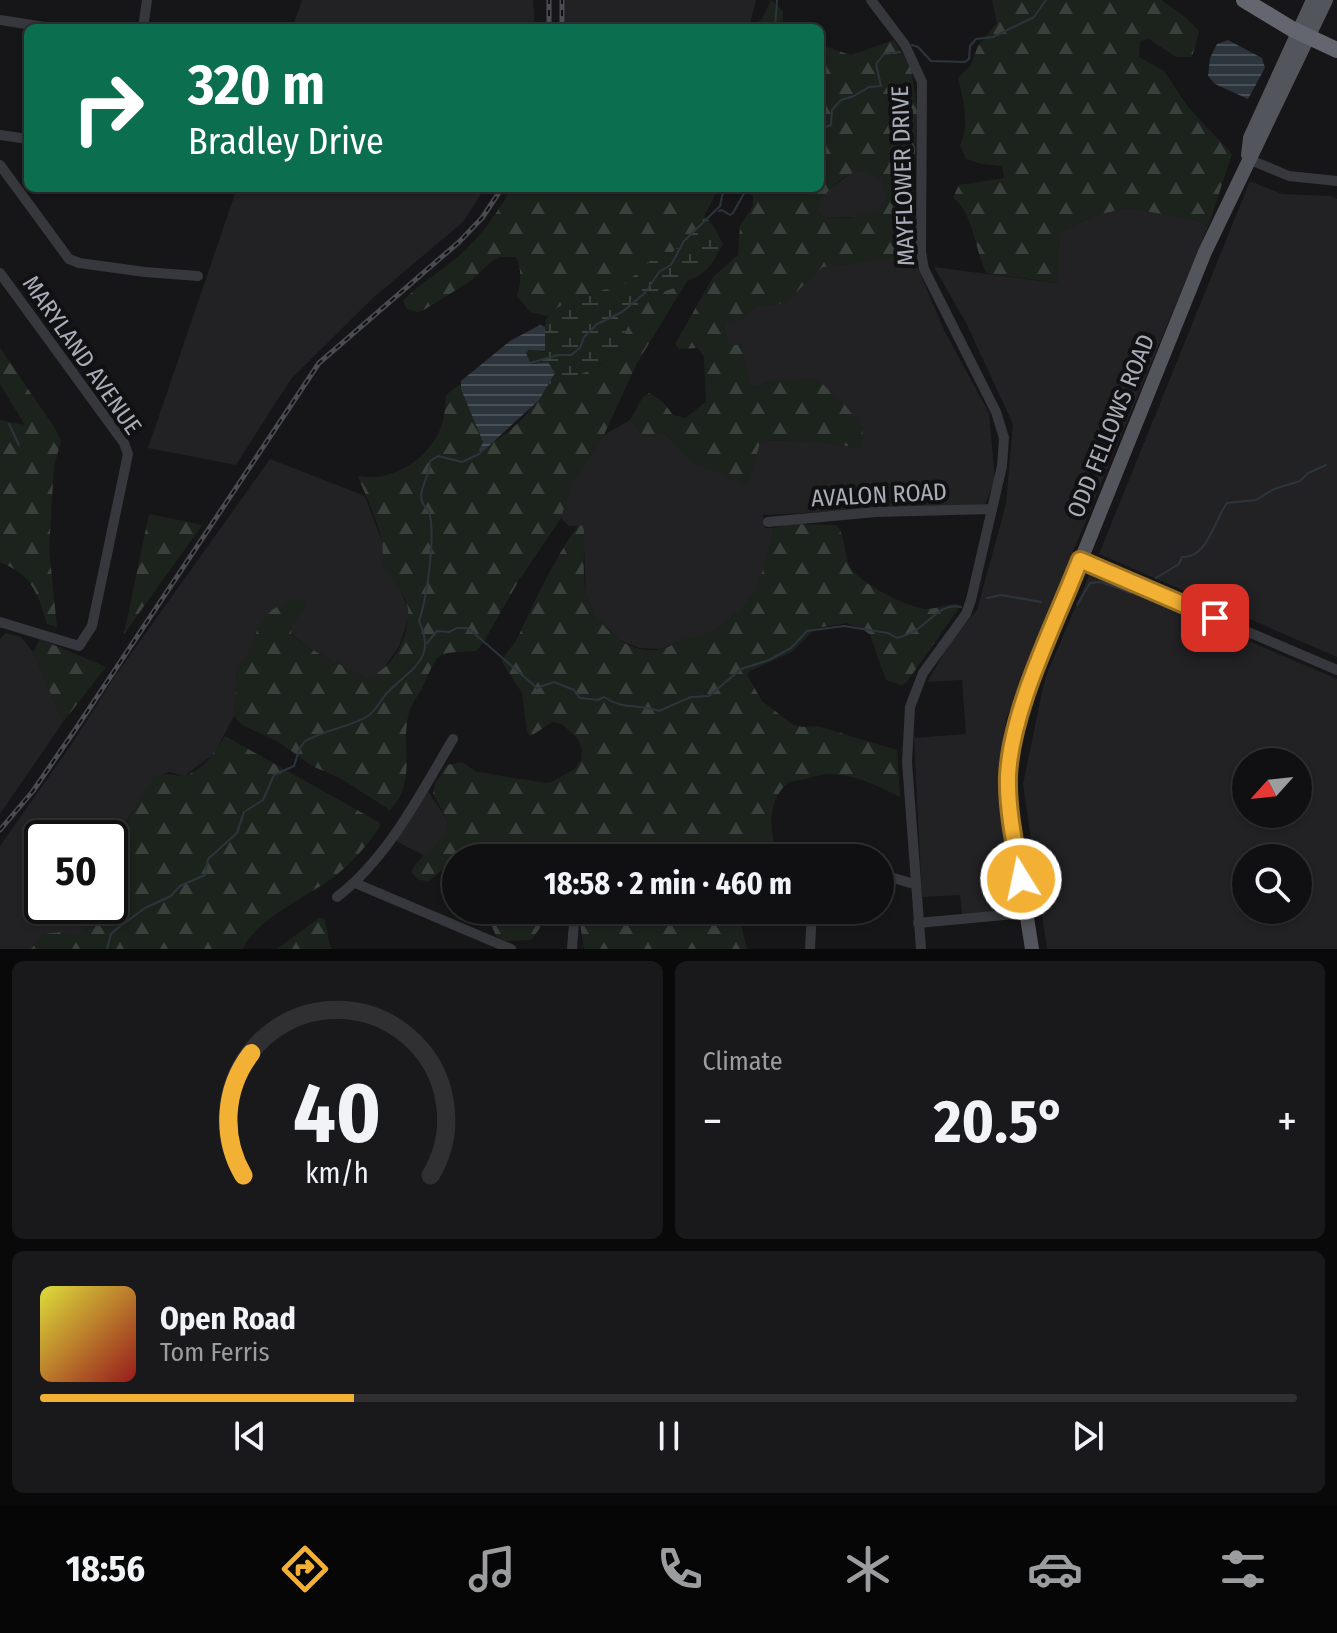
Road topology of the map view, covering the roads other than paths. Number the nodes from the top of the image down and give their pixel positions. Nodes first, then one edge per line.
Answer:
1 (147, 0) edge
2 (871, 0) edge
3 (1244, 0) edge
4 (1313, 0) edge
5 (1326, 0) edge
6 (0, 20) edge
7 (26, 24) edge
8 (144, 24) edge
9 (1304, 35) junction
10 (1337, 50) edge
11 (0, 135) edge
12 (24, 138) edge
13 (1248, 159) junction
14 (0, 165) edge
15 (1337, 181) edge
16 (0, 273) edge
17 (198, 276) dead end
18 (992, 509) junction
19 (768, 522) dead end
20 (1080, 560) junction
21 (0, 622) edge
22 (1337, 670) edge
23 (453, 739) dead end
24 (894, 878) edge
25 (355, 883) junction
26 (914, 884) junction
27 (337, 897) dead end
28 (1026, 913) junction
29 (918, 923) junction
30 (574, 924) edge
31 (811, 924) edge
32 (511, 949) edge
33 (572, 949) edge
34 (810, 949) edge
35 (921, 949) edge
36 (1032, 949) edge

1 - 8 street
2 - 18 street, MAYFLOWER DRIVE
3 - 9 highway
4 - 9 main road, ODD FELLOWS ROAD
5 - 9 main road, ODD FELLOWS ROAD
6 - 7 street
9 - 10 highway
9 - 13 main road, ODD FELLOWS ROAD
11 - 12 street
13 - 15 street
13 - 20 main road, ODD FELLOWS ROAD
14 - 17 street
16 - 21 street, MARYLAND AVENUE
18 - 19 street, AVALON ROAD
18 - 26 street, MAYFLOWER DRIVE
20 - 22 street
20 - 28 main road, ODD FELLOWS ROAD
23 - 25 street
24 - 26 street
25 - 27 street
25 - 32 street
26 - 29 street, MAYFLOWER DRIVE
28 - 29 street
28 - 36 main road, ODD FELLOWS ROAD
29 - 35 street, MAYFLOWER DRIVE
30 - 33 street
31 - 34 street

